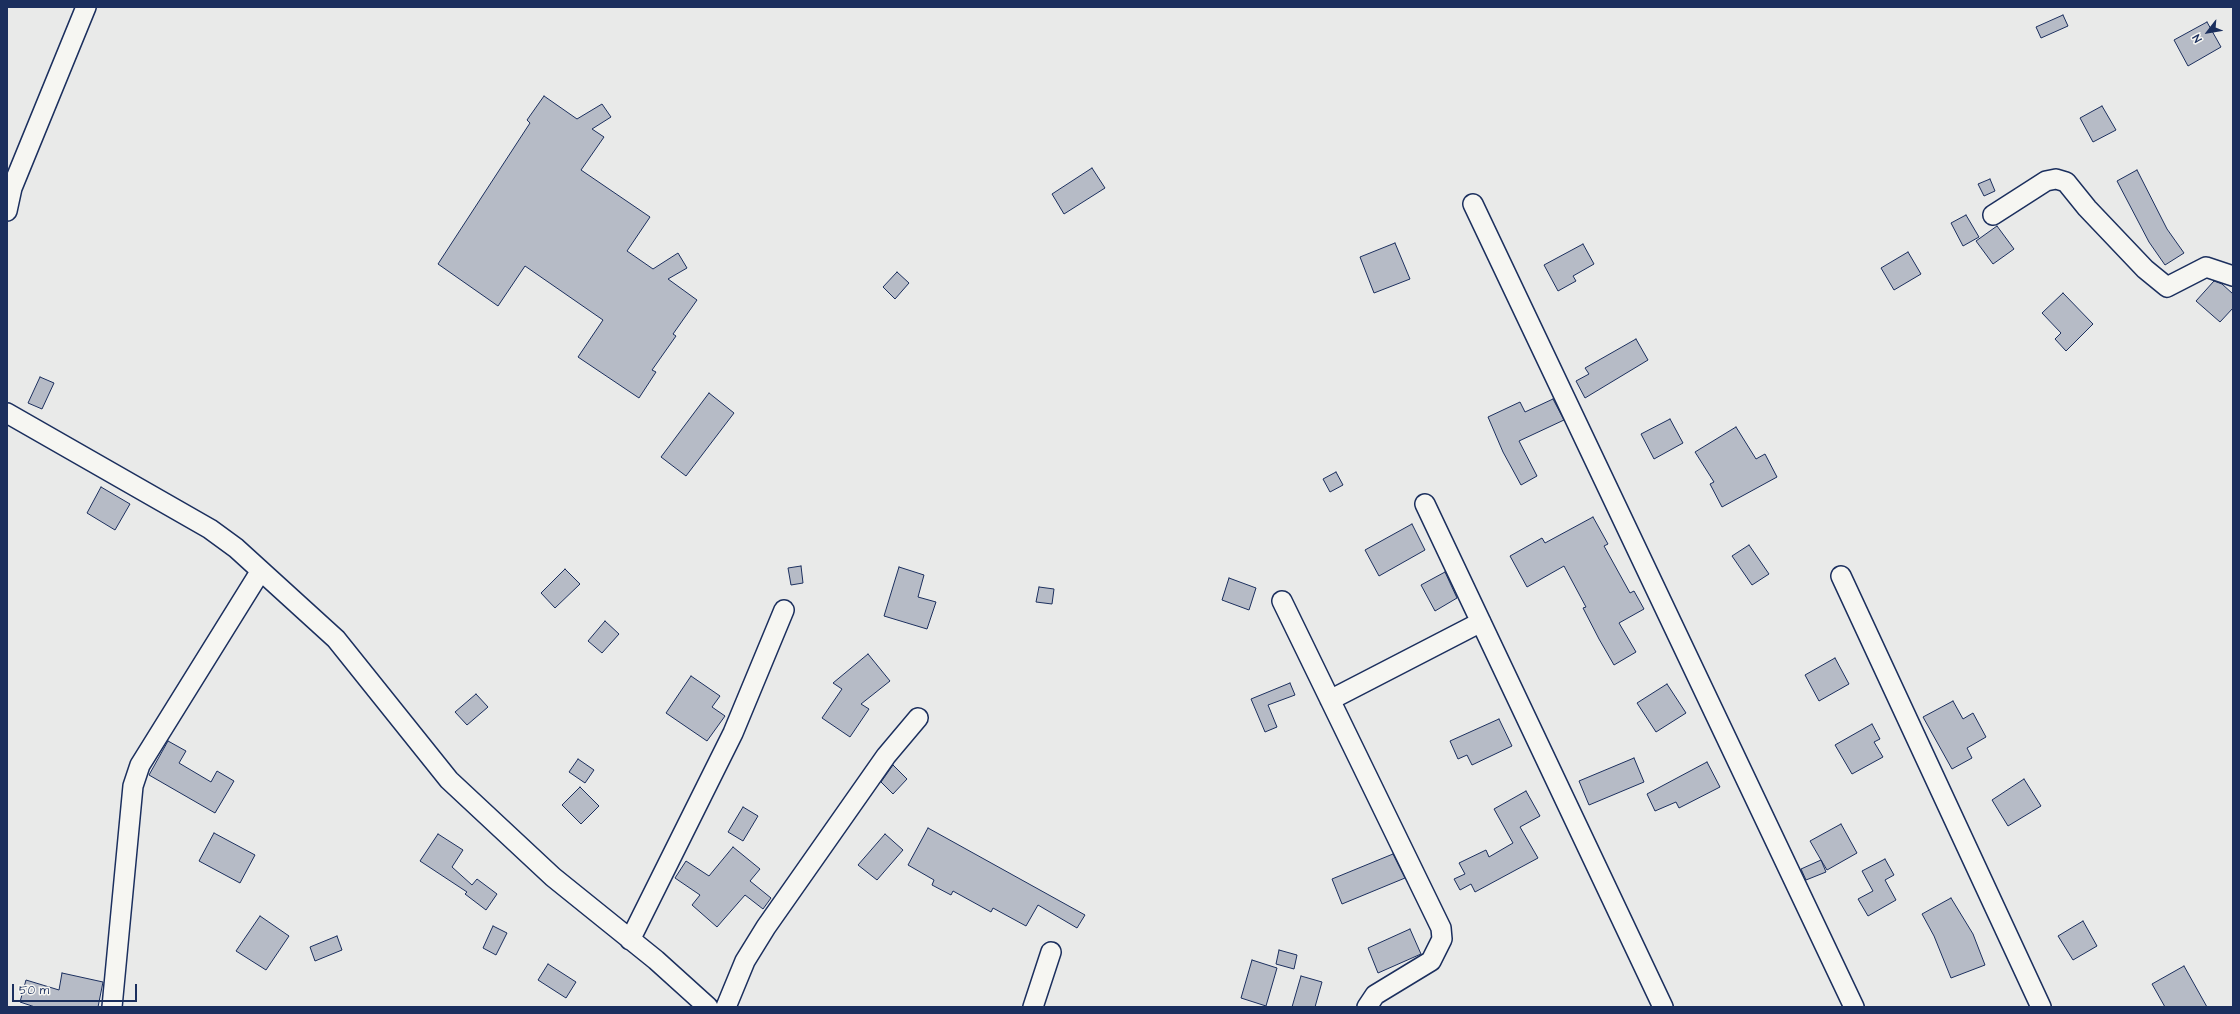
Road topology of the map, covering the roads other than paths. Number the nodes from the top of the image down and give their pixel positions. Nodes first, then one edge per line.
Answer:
1 (86, 7) edge
2 (1473, 204) dead end
3 (7, 211) edge
4 (1993, 215) dead end
5 (2233, 276) edge
6 (7, 414) edge
7 (1425, 504) dead end
8 (260, 572) junction
9 (1841, 576) dead end
10 (1282, 601) dead end
11 (784, 610) dead end
12 (1481, 622) junction
13 (1330, 700) junction
14 (918, 718) dead end
15 (630, 940) junction
16 (1051, 952) dead end
17 (112, 1007) edge
18 (708, 1007) edge
19 (726, 1007) edge
20 (1033, 1007) edge
21 (1367, 1007) edge
22 (1663, 1007) edge
23 (1854, 1007) edge
24 (2041, 1007) edge

1 - 3 street
2 - 23 street
4 - 5 street
6 - 8 street
7 - 12 street
8 - 15 street
8 - 17 street
9 - 24 street
10 - 13 street
11 - 15 street
12 - 13 street
12 - 22 street
13 - 21 street
14 - 19 street
15 - 18 street
16 - 20 street

